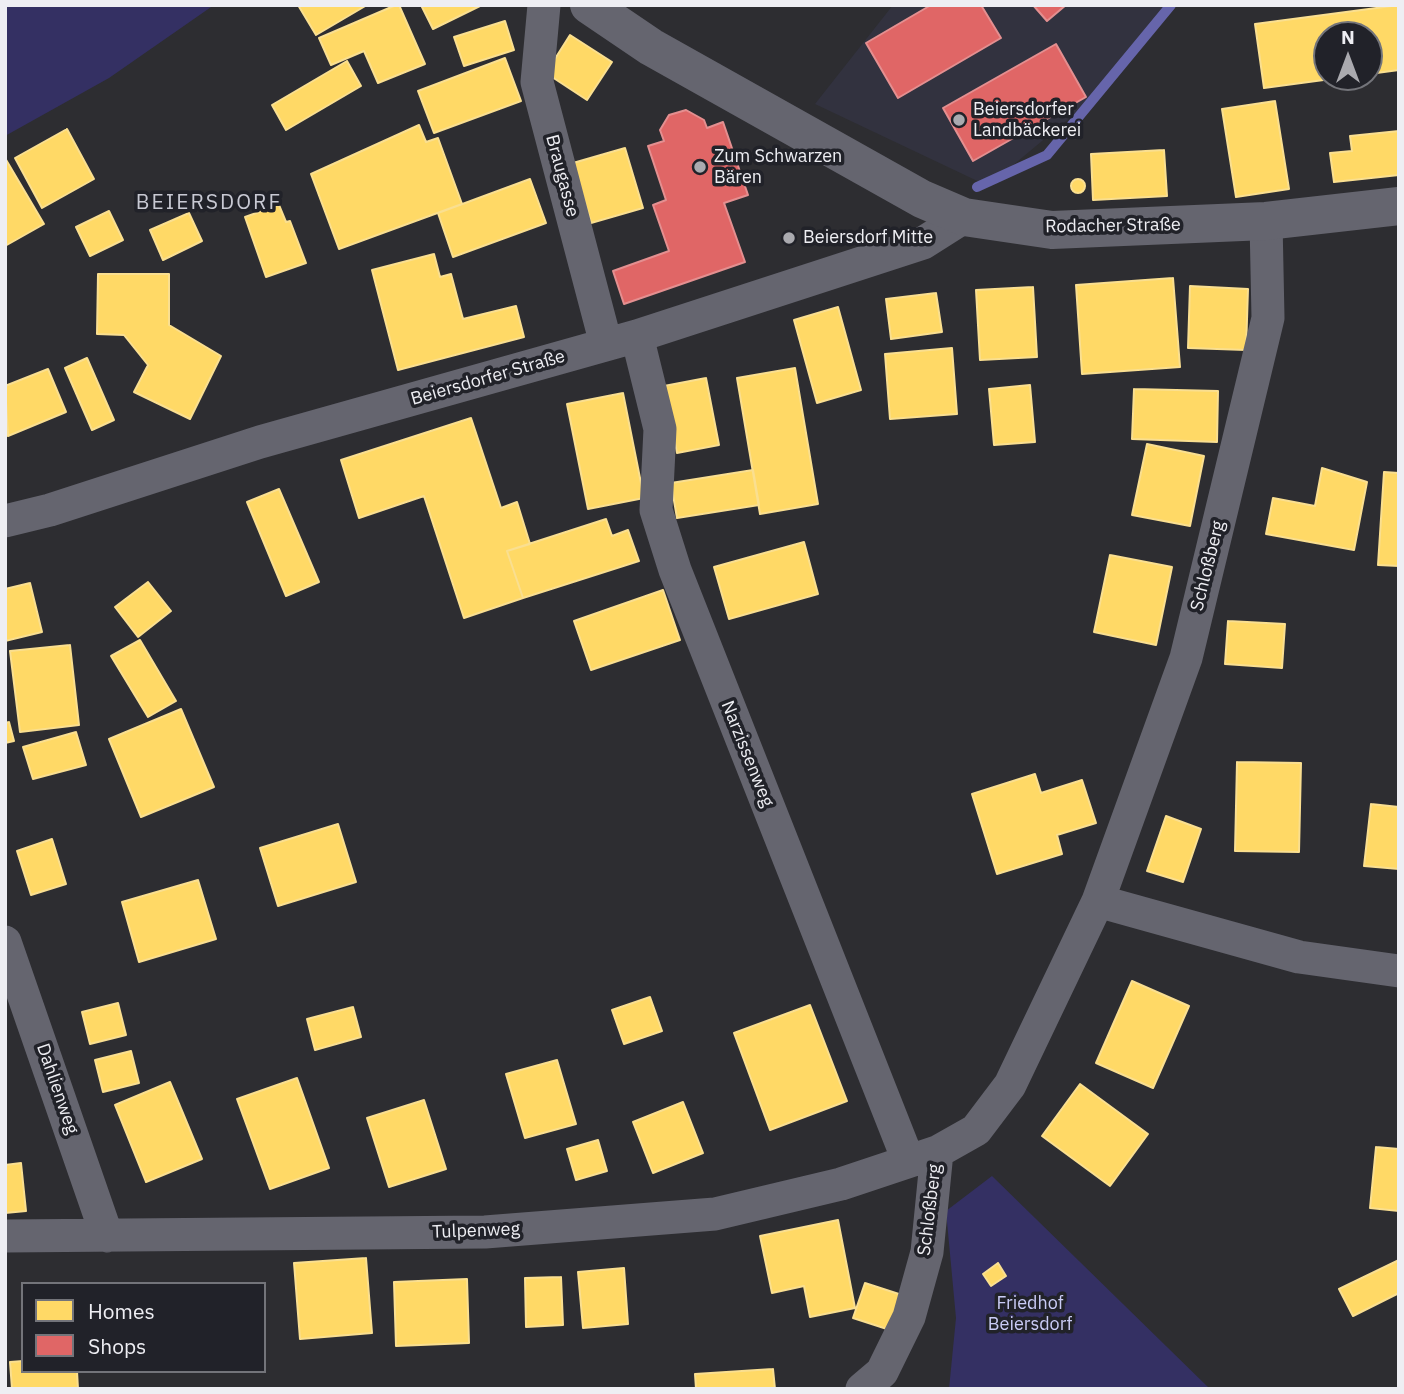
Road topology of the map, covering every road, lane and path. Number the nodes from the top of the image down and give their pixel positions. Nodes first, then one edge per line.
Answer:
1 (544, 5) edge
2 (589, 5) edge
3 (1399, 206) edge
4 (964, 218) junction
5 (1266, 221) junction
6 (638, 336) junction
7 (606, 344) junction
8 (5, 521) edge
9 (1098, 901) junction
10 (5, 942) edge
11 (1399, 971) edge
12 (922, 1156) junction
13 (5, 1236) edge
14 (107, 1236) junction
15 (862, 1389) edge

1 - 7 street, Braugasse
2 - 4 street, Rodacher Straße
3 - 5 street, Rodacher Straße
4 - 5 street, Rodacher Straße
4 - 6 street, Beiersdorfer Straße
5 - 9 street, Schloßberg
6 - 7 street, Beiersdorfer Straße
6 - 12 street, Narzissenweg
7 - 8 street, Beiersdorfer Straße
9 - 11 street
9 - 12 street, Schloßberg
10 - 14 street, Dahlienweg
12 - 14 street, Tulpenweg
12 - 15 street, Schloßberg
13 - 14 street, Tulpenweg

